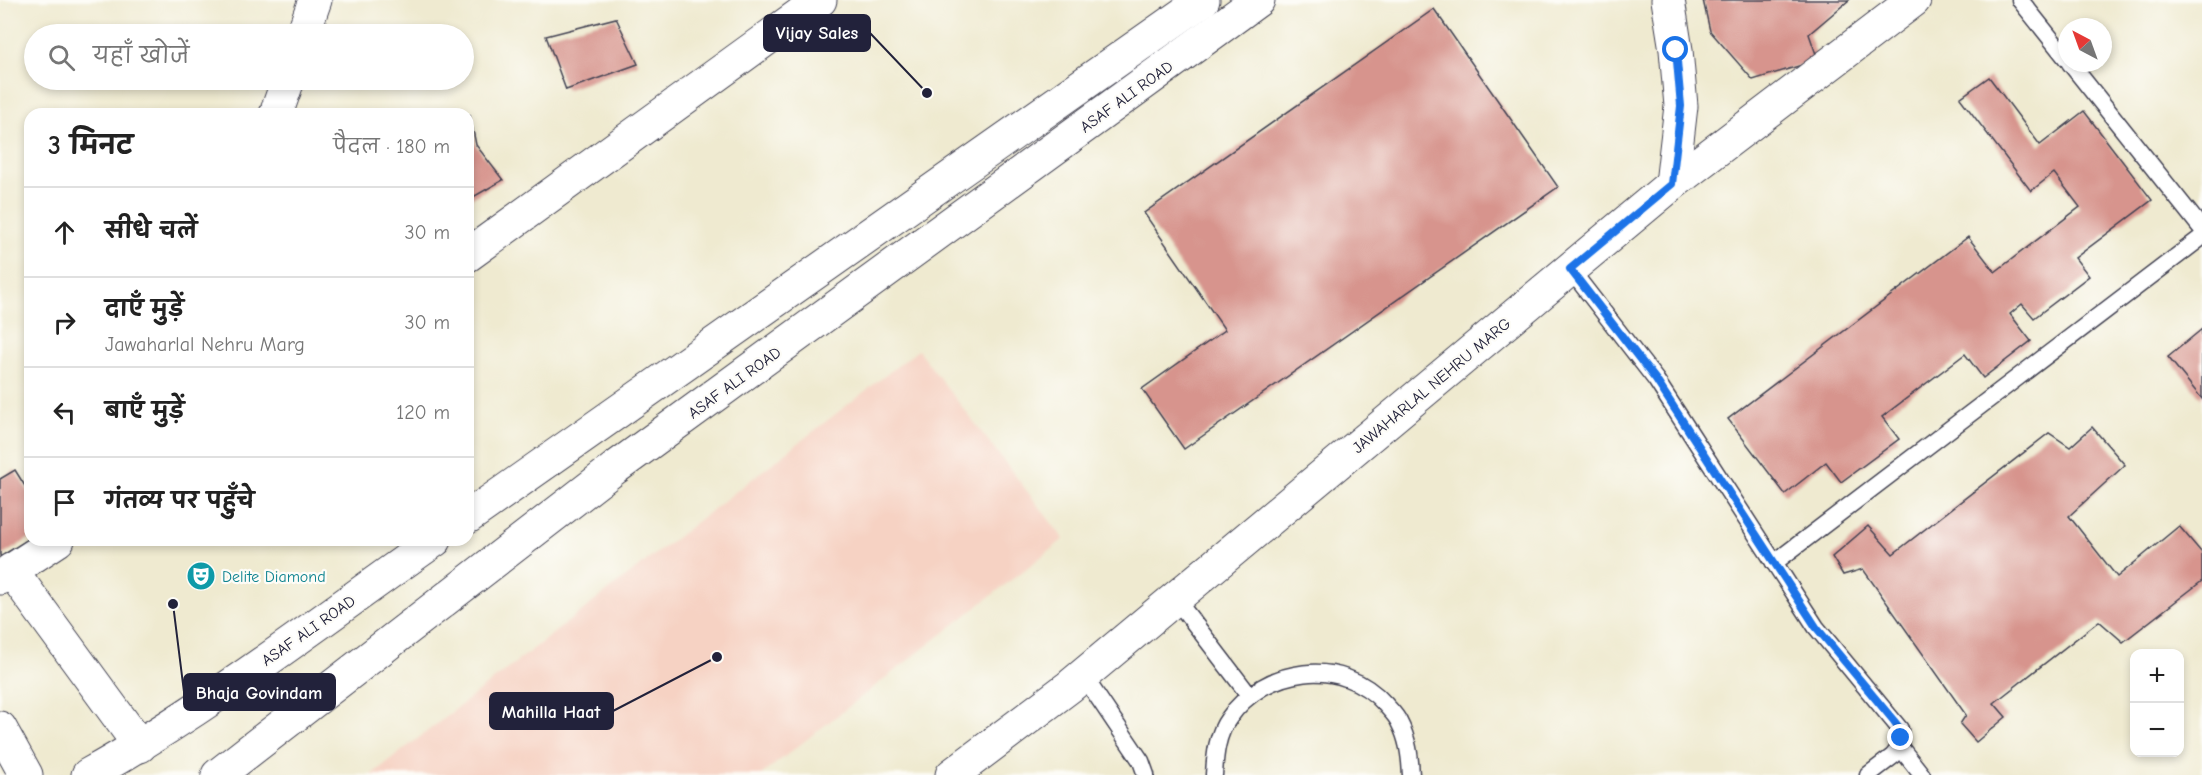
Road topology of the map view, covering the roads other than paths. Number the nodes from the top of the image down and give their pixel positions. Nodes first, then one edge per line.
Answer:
1 (315, 0) edge
2 (820, 0) edge
3 (1203, 0) edge
4 (1258, 0) edge
5 (1668, 0) edge
6 (1914, 0) edge
7 (2020, 0) edge
8 (307, 24) edge
9 (2058, 48) edge
10 (2077, 72) edge
11 (284, 90) edge
12 (278, 108) edge
13 (1672, 184) junction
14 (2202, 229) edge
15 (2202, 237) edge
16 (474, 251) edge
17 (1570, 269) junction
18 (474, 513) edge
19 (49, 546) edge
20 (426, 546) edge
21 (1774, 563) junction
22 (5, 574) edge
23 (1175, 598) junction
24 (1083, 675) junction
25 (1249, 695) junction
26 (0, 729) edge
27 (140, 746) junction
28 (1900, 747) junction
29 (26, 775) edge
30 (88, 775) edge
31 (218, 775) edge
32 (952, 775) edge
33 (1146, 775) edge
34 (1214, 775) edge
35 (1411, 775) edge
36 (1868, 775) edge
37 (1922, 775) edge

1 - 8 main road
2 - 16 main road
3 - 18 main road, ASAF ALI ROAD
4 - 31 main road, ASAF ALI ROAD
5 - 13 main road
6 - 13 main road, JAWAHARLAL NEHRU MARG
7 - 9 lane
10 - 14 lane
11 - 12 main road
13 - 17 main road, JAWAHARLAL NEHRU MARG
15 - 21 lane
17 - 21 lane
17 - 23 main road, JAWAHARLAL NEHRU MARG
19 - 22 main road
20 - 27 main road, ASAF ALI ROAD
21 - 28 lane
22 - 27 main road
23 - 24 main road, JAWAHARLAL NEHRU MARG
23 - 25 lane
24 - 32 main road, JAWAHARLAL NEHRU MARG
24 - 33 lane
25 - 34 lane
25 - 35 lane
26 - 29 main road
27 - 30 main road, ASAF ALI ROAD
28 - 36 lane
28 - 37 lane

